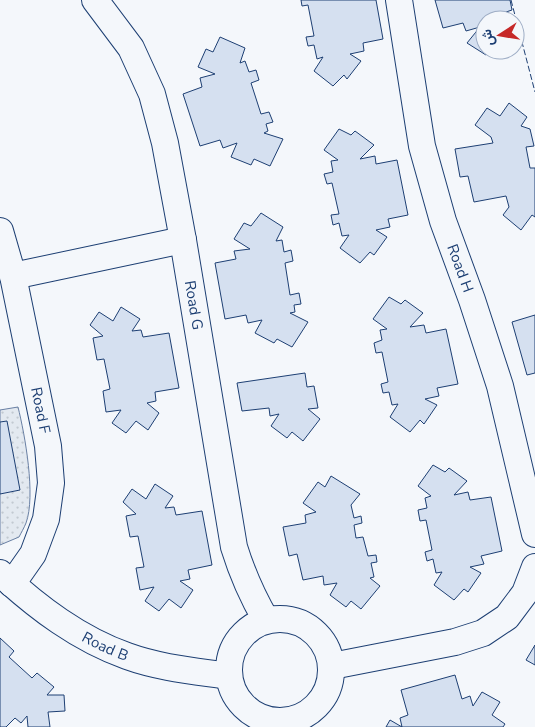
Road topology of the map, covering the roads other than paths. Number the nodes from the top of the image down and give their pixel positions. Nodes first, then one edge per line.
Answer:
1 (95, 0) edge
2 (399, 0) edge
3 (0, 231) edge
4 (183, 240) junction
5 (13, 276) junction
6 (535, 534) edge
7 (535, 567) edge
8 (6, 579) edge
9 (266, 620) junction
10 (332, 666) junction
11 (229, 676) junction
12 (305, 722) edge

1 - 4 street, Road G
2 - 6 street, Road H
3 - 5 street, Road F
4 - 5 street
4 - 9 street, Road G
5 - 8 street, Road F
7 - 10 street
8 - 11 street, Road B
9 - 10 street
9 - 11 street
10 - 12 street
11 - 12 street

